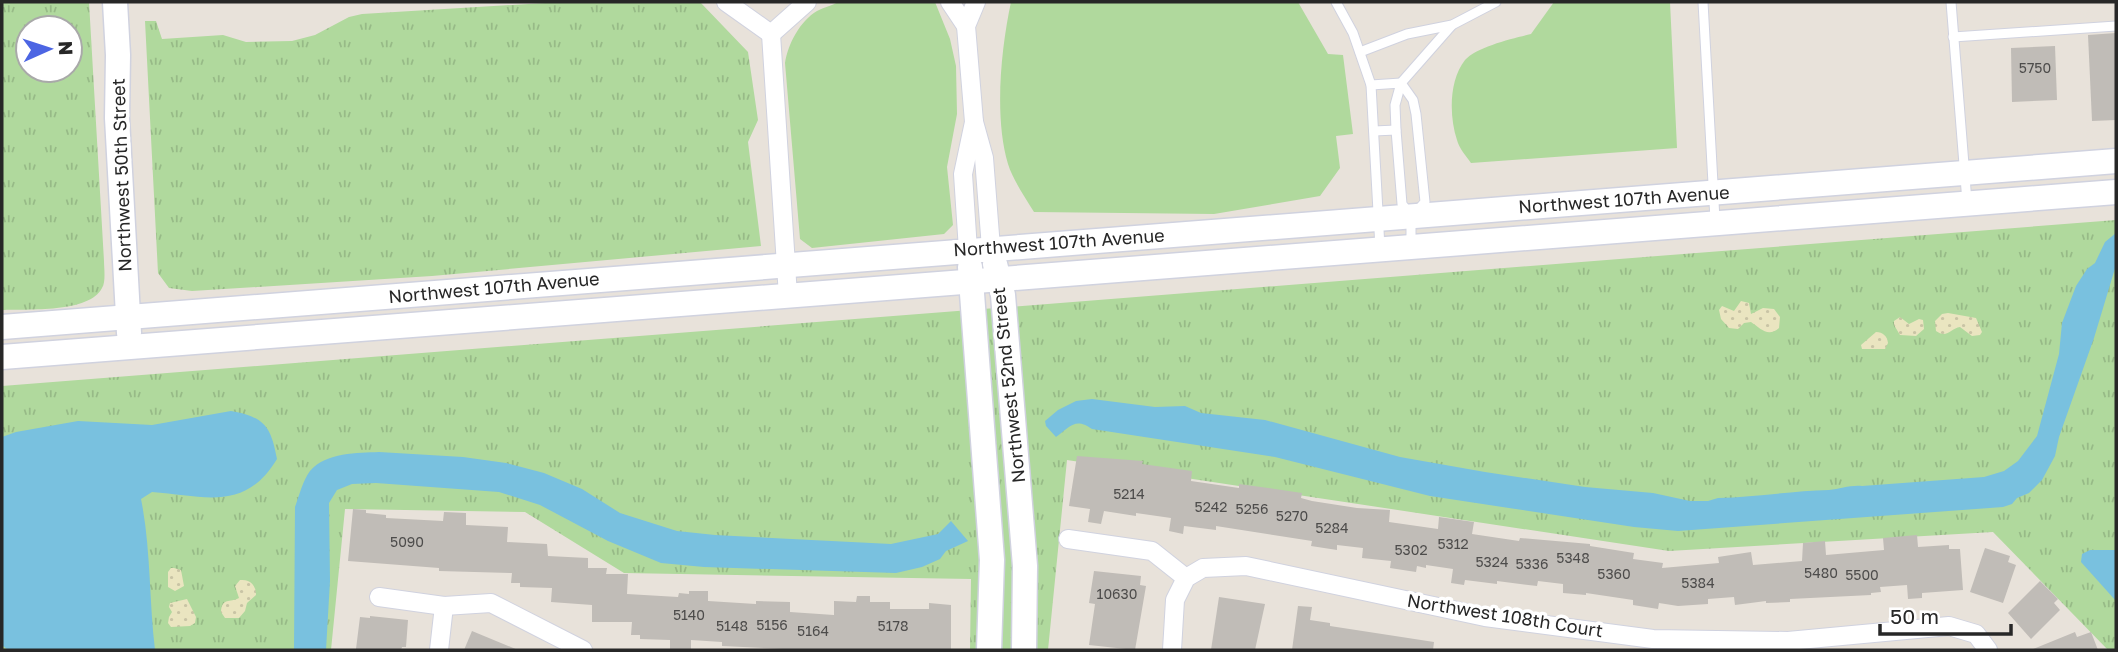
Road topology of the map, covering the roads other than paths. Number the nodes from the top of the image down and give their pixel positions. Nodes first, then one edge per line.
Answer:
1 (115, 2) edge
2 (726, 2) edge
3 (807, 2) edge
4 (950, 2) edge
5 (976, 2) edge
6 (1336, 2) edge
7 (1496, 2) edge
8 (1703, 2) edge
9 (1951, 2) edge
10 (1452, 25) junction
11 (966, 26) junction
12 (2116, 26) edge
13 (771, 34) junction
14 (1953, 37) junction
15 (1360, 52) junction
16 (1401, 83) junction
17 (1371, 85) junction
18 (1396, 130) junction
19 (1374, 131) junction
20 (2116, 161) edge
21 (1965, 172) junction
22 (2116, 192) edge
23 (1713, 193) junction
24 (1967, 204) junction
25 (1411, 216) junction
26 (1378, 219) junction
27 (1715, 223) junction
28 (1411, 247) junction
29 (980, 249) junction
30 (1380, 249) junction
31 (786, 265) junction
32 (999, 279) junction
33 (972, 281) junction
34 (788, 296) junction
35 (128, 317) junction
36 (2, 327) edge
37 (130, 347) junction
38 (2, 357) edge
39 (1068, 539) dead end
40 (1186, 578) junction
41 (379, 597) dead end
42 (444, 606) junction
43 (1788, 645) edge
44 (439, 650) edge
45 (583, 650) edge
46 (989, 650) edge
47 (1024, 650) edge
48 (1172, 650) edge
49 (1988, 650) edge

1 - 35 main road, Northwest 50th Street
2 - 13 street
3 - 13 street
4 - 11 street, Northwest 52nd Street
5 - 11 street, Northwest 52nd Street
6 - 15 lane
7 - 10 lane
8 - 23 lane
9 - 14 lane
10 - 15 lane
10 - 16 lane
11 - 29 street, Northwest 52nd Street
12 - 14 lane
13 - 31 street
14 - 21 lane
15 - 17 lane
16 - 17 lane
16 - 18 lane
16 - 25 lane
17 - 19 lane
18 - 19 lane
18 - 25 lane
19 - 26 lane
20 - 21 main road, Northwest 107th Avenue
21 - 23 main road, Northwest 107th Avenue
21 - 24 lane
22 - 24 main road, Northwest 107th Avenue
23 - 25 main road, Northwest 107th Avenue
23 - 27 lane
24 - 27 main road, Northwest 107th Avenue
25 - 26 main road, Northwest 107th Avenue
25 - 28 lane
26 - 29 main road, Northwest 107th Avenue
26 - 30 lane
27 - 28 main road, Northwest 107th Avenue
28 - 30 main road, Northwest 107th Avenue
29 - 31 main road, Northwest 107th Avenue
29 - 32 main road, Northwest 52nd Street
29 - 33 main road, Northwest 52nd Street
30 - 32 main road, Northwest 107th Avenue
31 - 34 street
31 - 35 main road, Northwest 107th Avenue
32 - 33 main road, Northwest 107th Avenue
32 - 47 main road, Northwest 52nd Street
33 - 34 main road, Northwest 107th Avenue
33 - 46 main road, Northwest 52nd Street
34 - 37 main road, Northwest 107th Avenue
35 - 36 main road, Northwest 107th Avenue
35 - 37 main road, Northwest 50th Street
37 - 38 main road, Northwest 107th Avenue
39 - 40 street
40 - 43 street, Northwest 108th Court
40 - 48 street
41 - 42 street
42 - 44 street
42 - 45 street
43 - 49 street, Northwest 108th Court

